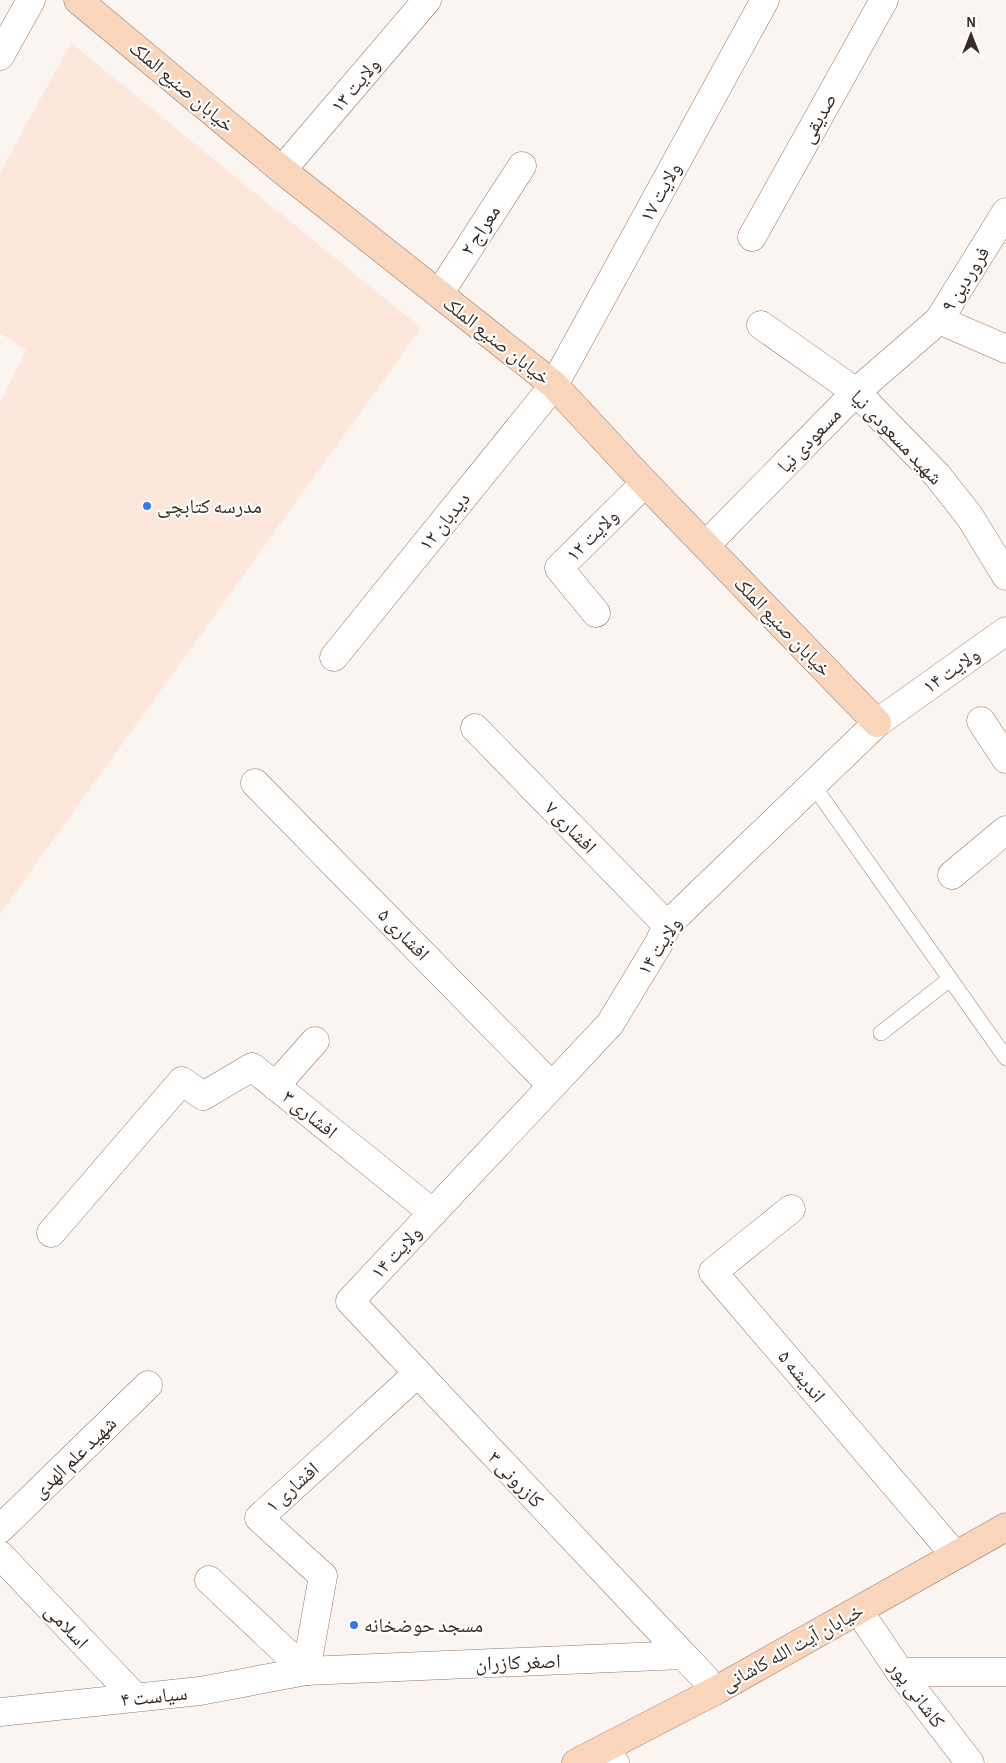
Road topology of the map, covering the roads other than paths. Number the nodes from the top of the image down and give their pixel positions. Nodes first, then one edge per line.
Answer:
1 (31, 0) edge
2 (78, 0) edge
3 (427, 0) edge
4 (765, 0) edge
5 (884, 0) edge
6 (0, 56) edge
7 (522, 166) dead end
8 (282, 170) junction
9 (1006, 212) edge
10 (752, 237) dead end
11 (439, 294) junction
12 (939, 320) junction
13 (761, 325) dead end
14 (1006, 349) edge
15 (554, 385) junction
16 (856, 392) junction
17 (645, 483) junction
18 (706, 545) junction
19 (1006, 576) edge
20 (596, 613) dead end
21 (1006, 631) edge
22 (334, 657) dead end
23 (981, 721) dead end
24 (876, 723) junction
25 (475, 728) dead end
26 (1006, 759) edge
27 (255, 782) dead end
28 (813, 785) junction
29 (1006, 830) edge
30 (952, 875) dead end
31 (667, 925) junction
32 (950, 979) junction
33 (881, 1033) dead end
34 (315, 1041) dead end
35 (1006, 1058) edge
36 (276, 1086) junction
37 (552, 1086) junction
38 (791, 1209) dead end
39 (433, 1213) junction
40 (51, 1233) dead end
41 (350, 1301) joint
42 (416, 1374) junction
43 (148, 1385) dead end
44 (1006, 1527) edge
45 (0, 1528) edge
46 (1006, 1547) edge
47 (0, 1555) edge
48 (955, 1556) junction
49 (209, 1580) dead end
50 (867, 1623) junction
51 (683, 1655) junction
52 (306, 1671) junction
53 (900, 1672) junction
54 (1006, 1672) edge
55 (714, 1692) junction
56 (135, 1697) junction
57 (0, 1712) edge
58 (613, 1762) edge
59 (576, 1763) edge
60 (970, 1763) edge

1 - 6 street
2 - 8 street, خیابان صنیع الملک
3 - 8 street, ولایت ۱۳
4 - 15 street, ولایت ۱۷
5 - 10 street, صدیقی
7 - 11 street, معراج ۲
8 - 11 street, خیابان صنیع الملک
9 - 12 street, فروردین ۹
11 - 15 street, خیابان صنیع الملک
12 - 14 street
12 - 16 street, مسعودی نیا
13 - 16 street, شهید مسعودی نیا
15 - 17 street, خیابان صنیع الملک
15 - 22 street, دیدبان ۱۲
16 - 18 street, مسعودی نیا
16 - 19 street, شهید مسعودی نیا
17 - 18 street, خیابان صنیع الملک
17 - 20 street, ولایت ۱۲
18 - 24 street, خیابان صنیع الملک
21 - 24 street, ولایت ۱۴
23 - 26 street
24 - 28 street, ولایت ۱۴
25 - 31 street, افشاری ۷
27 - 37 street, افشاری ۵
28 - 31 street, ولایت ۱۴
28 - 32 lane
29 - 30 street
31 - 37 street, ولایت ۱۴
32 - 33 lane
32 - 35 lane
34 - 36 street
36 - 39 street, افشاری ۳
36 - 40 street, افشاری ۳
37 - 39 street, ولایت ۱۴
38 - 48 street, اندیشه ۵
39 - 41 street, ولایت ۱۴
41 - 42 street, کازرونی ۳
42 - 51 street, کازرونی ۳
42 - 52 street, افشاری ۱
43 - 45 street, شهید علم الهدی
44 - 48 street, خیابان آیت الله کاشانی
46 - 50 street, خیابان آیت الله کاشانی
47 - 56 street, اسلامی
48 - 55 street, خیابان آیت الله کاشانی
49 - 52 street
50 - 53 street, کاشانی پور
50 - 58 street, خیابان آیت الله کاشانی
51 - 52 street, اصغر کازران
51 - 55 street
52 - 56 street, سیاست ۴
53 - 54 street
53 - 60 street, کاشانی پور
55 - 59 street, خیابان آیت الله کاشانی
56 - 57 street, سیاست ۴

